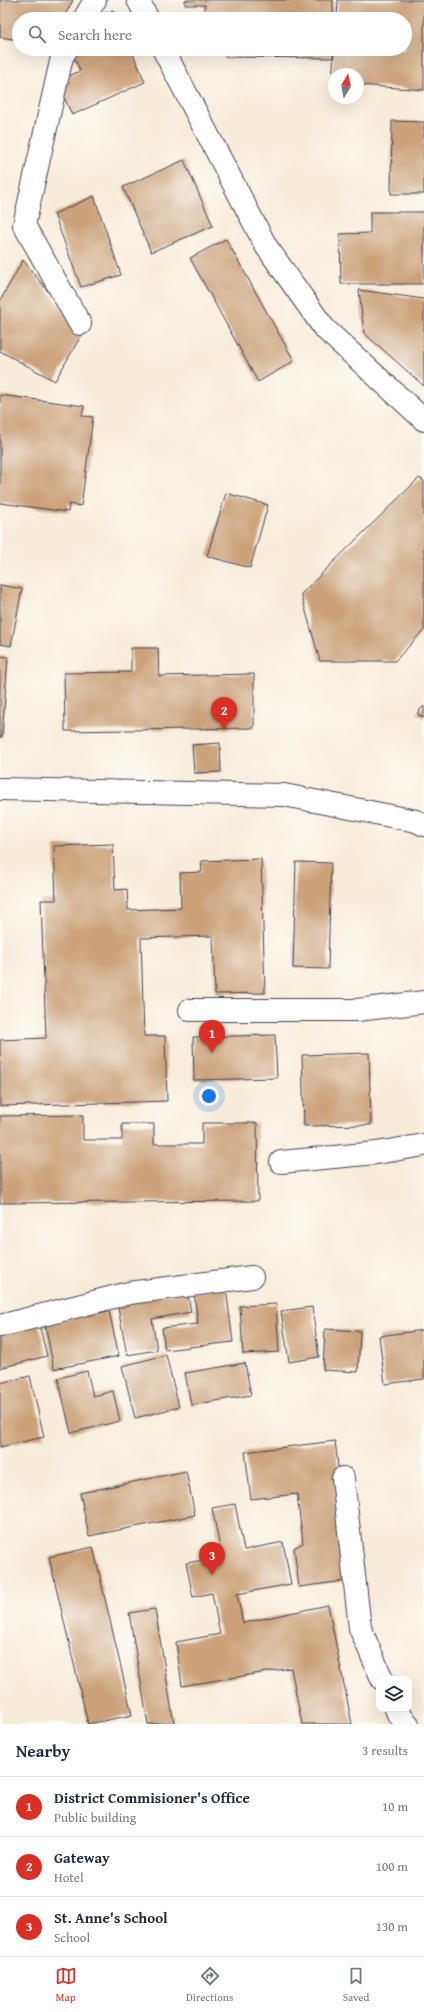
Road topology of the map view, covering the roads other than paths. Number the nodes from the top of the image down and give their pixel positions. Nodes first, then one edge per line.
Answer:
1 (95, 0) edge
2 (138, 0) edge
3 (88, 12) edge
4 (144, 12) edge
5 (63, 56) edge
6 (167, 56) edge
7 (80, 324) dead end
8 (424, 420) edge
9 (0, 789) edge
10 (424, 825) edge
11 (424, 1002) edge
12 (190, 1010) dead end
13 (424, 1145) edge
14 (281, 1162) dead end
15 (252, 1277) dead end
16 (0, 1326) edge
17 (343, 1478) dead end
18 (381, 1676) edge
19 (398, 1712) edge
20 (408, 1724) edge

1 - 3 street
2 - 4 street
5 - 7 street
6 - 8 street
9 - 10 street
11 - 12 street
13 - 14 street
15 - 16 street
17 - 18 street
19 - 20 street

